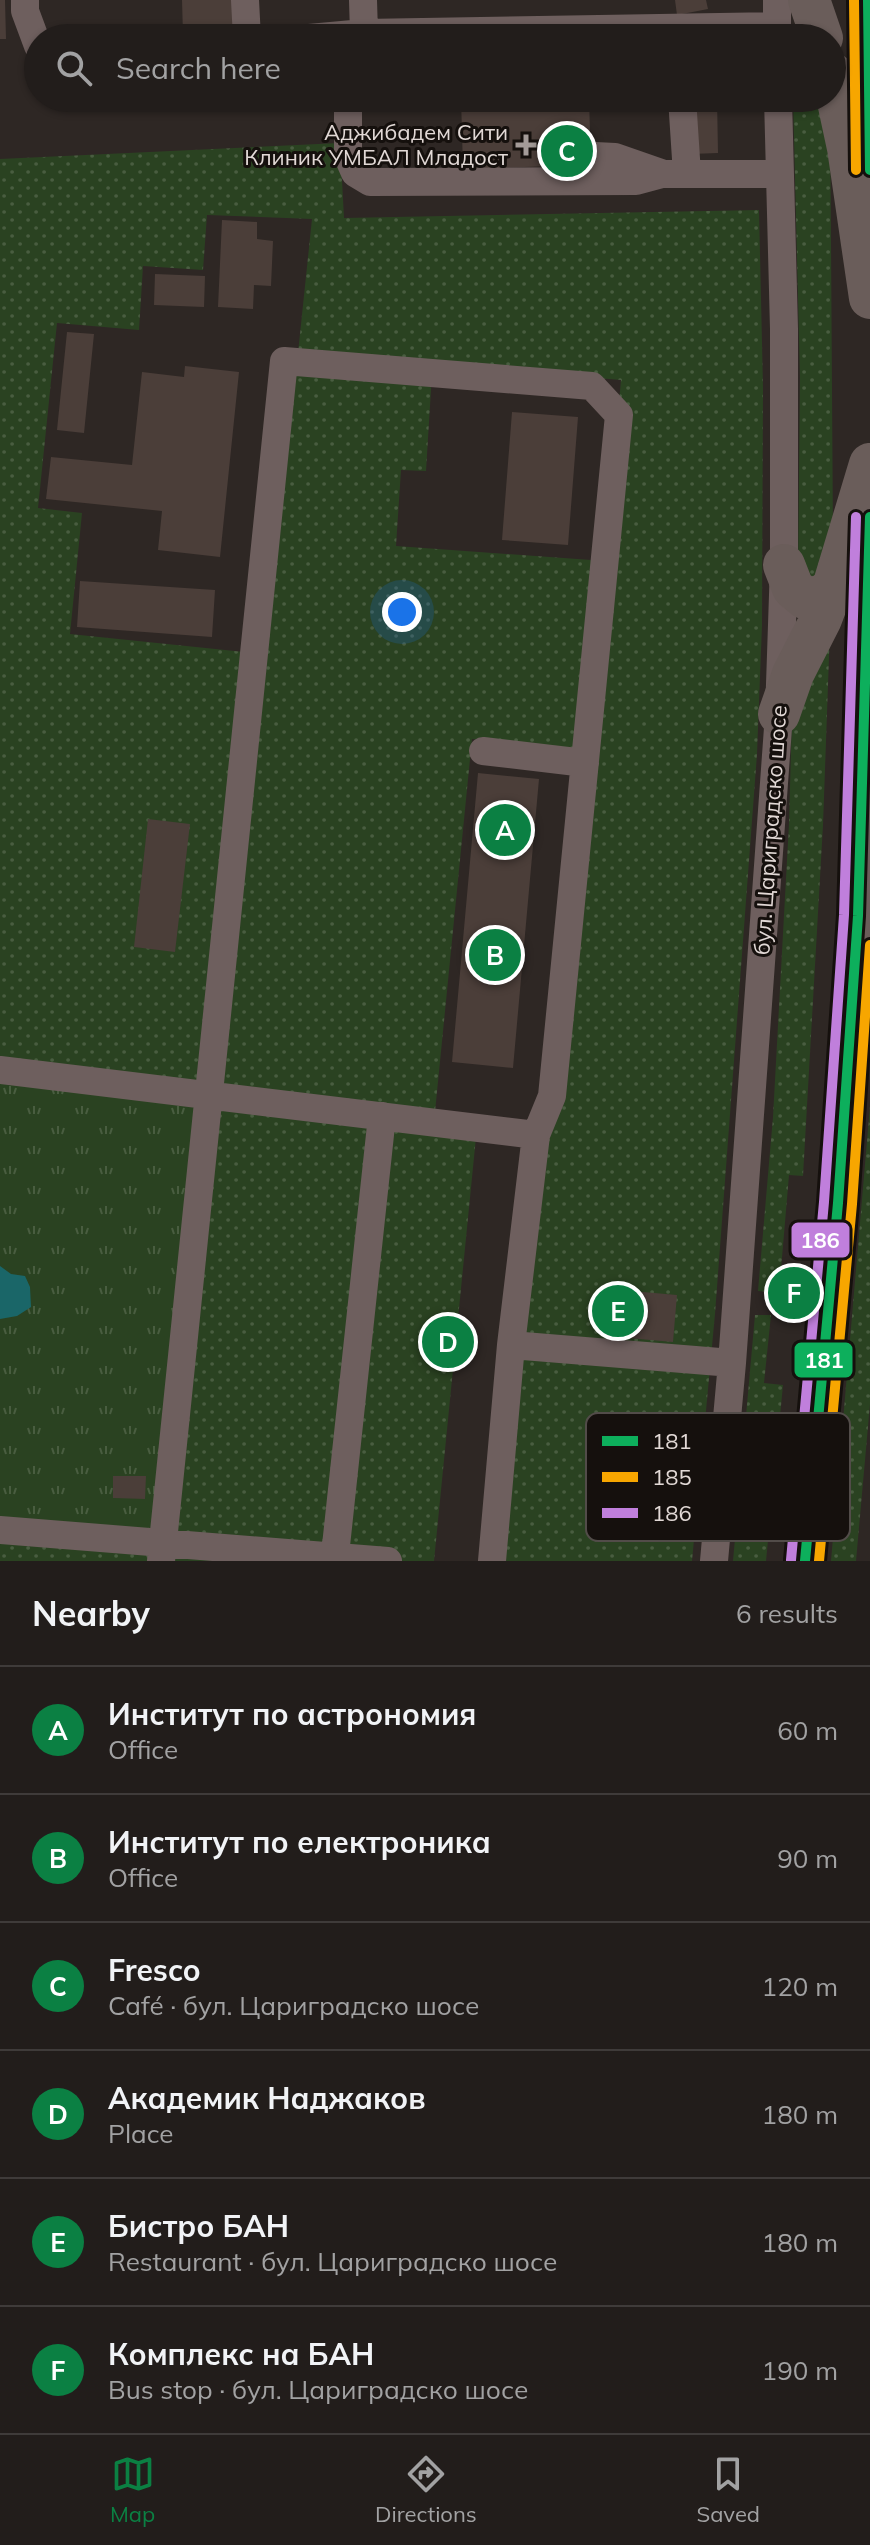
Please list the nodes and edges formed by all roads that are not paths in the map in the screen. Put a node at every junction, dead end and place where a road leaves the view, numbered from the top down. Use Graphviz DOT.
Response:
graph roads {
  1 [pos="25,0"];
  2 [pos="245,0"];
  3 [pos="363,0"];
  4 [pos="809,0"];
  5 [pos="868,0"];
  6 [pos="774,16"];
  7 [pos="30,24"];
  8 [pos="246,24"];
  9 [pos="364,24"];
  10 [pos="581,24"];
  11 [pos="817,24"];
  12 [pos="348,112"];
  13 [pos="681,112"];
  14 [pos="778,112"];
  15 [pos="840,112"];
  16 [pos="595,156"];
  17 [pos="870,170"];
  18 [pos="675,174"];
  19 [pos="779,174"];
  20 [pos="870,298"];
  21 [pos="870,464"];
  22 [pos="870,517"];
  23 [pos="784,565"];
  24 [pos="833,587"];
  25 [pos="779,714"];
  26 [pos="483,751"];
  27 [pos="585,763"];
  28 [pos="0,1070"];
  29 [pos="209,1095"];
  30 [pos="382,1116"];
  31 [pos="536,1135"];
  32 [pos="511,1345"];
  33 [pos="732,1363"];
  34 [pos="727,1413"];
  35 [pos="819,1413"];
  36 [pos="0,1530"];
  37 [pos="716,1541"];
  38 [pos="807,1541"];
  39 [pos="162,1551"];
  40 [pos="335,1555"];
  41 [pos="388,1561"];
  42 [pos="492,1561"];
  43 [pos="714,1561"];
  44 [pos="805,1561"];
  1 -- 7 [label="street"];
  2 -- 8 [label="street"];
  3 -- 9 [label="street"];
  4 -- 11 [label="highway"];
  5 -- 17 [label="highway"];
  6 -- 10 [label="street"];
  12 -- 18 [label="street"];
  13 -- 18 [label="street"];
  14 -- 19 [label="street, бул. Цариградско шосе"];
  15 -- 20 [label="highway"];
  16 -- 18 [label="street"];
  18 -- 19 [label="street"];
  19 -- 23 [label="street, бул. Цариградско шосе"];
  21 -- 24 [label="highway"];
  22 -- 35 [label="highway"];
  23 -- 24 [label="highway"];
  23 -- 25 [label="street, бул. Цариградско шосе"];
  24 -- 25 [label="highway"];
  25 -- 33 [label="street, бул. Цариградско шосе"];
  26 -- 27 [label="street"];
  27 -- 29 [label="street"];
  27 -- 31 [label="street"];
  28 -- 29 [label="street"];
  29 -- 30 [label="street"];
  29 -- 39 [label="street"];
  30 -- 31 [label="street"];
  30 -- 40 [label="street"];
  31 -- 32 [label="street"];
  32 -- 33 [label="street"];
  32 -- 42 [label="street"];
  33 -- 34 [label="street, бул. Цариградско шосе"];
  36 -- 39 [label="street"];
  37 -- 43 [label="street, бул. Цариградско шосе"];
  38 -- 44 [label="highway"];
  39 -- 40 [label="street"];
  40 -- 41 [label="street"];
}
